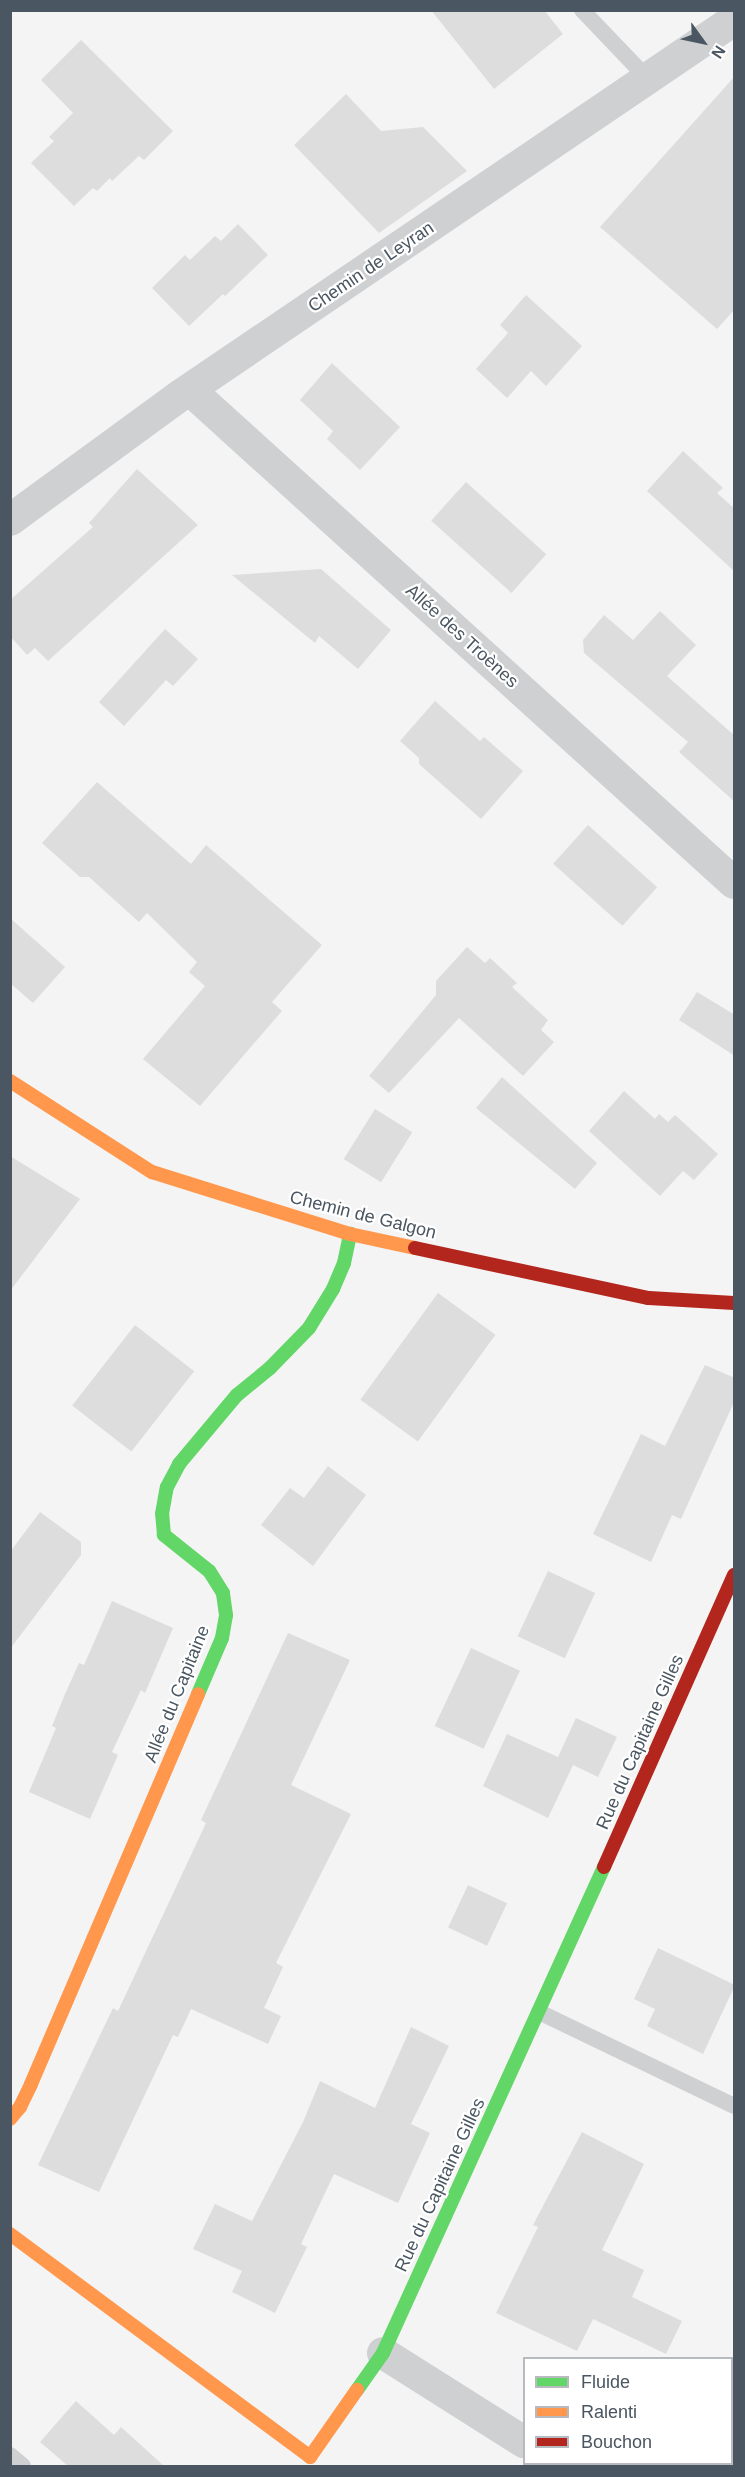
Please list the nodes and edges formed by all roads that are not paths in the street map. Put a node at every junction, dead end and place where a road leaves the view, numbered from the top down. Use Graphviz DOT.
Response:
graph roads {
  1 [pos="582,10"];
  2 [pos="735,20"];
  3 [pos="649,80"];
  4 [pos="190,390"];
  5 [pos="10,520"];
  6 [pos="735,883"];
  7 [pos="10,1081"];
  8 [pos="350,1234"];
  9 [pos="735,1303"];
  10 [pos="735,1575"];
  11 [pos="718,1611"];
  12 [pos="735,1618"];
  13 [pos="539,2012"];
  14 [pos="735,2106"];
  15 [pos="10,2119"];
  16 [pos="10,2234"];
  17 [pos="383,2353"];
  18 [pos="523,2441"];
  19 [pos="10,2455"];
  20 [pos="23,2466"];
  1 -- 3 [label="lane"];
  2 -- 3 [label="street, Chemin de Leyran"];
  3 -- 4 [label="street, Chemin de Leyran"];
  4 -- 5 [label="street, Chemin de Leyran"];
  4 -- 6 [label="street, Allée des Troènes"];
  7 -- 8 [label="street, Chemin de Galgon"];
  8 -- 9 [label="street, Chemin de Galgon"];
  8 -- 15 [label="street, Allée du Capitaine"];
  10 -- 11 [label="street, Rue du Capitaine Gilles"];
  11 -- 12 [label="lane"];
  11 -- 13 [label="street, Rue du Capitaine Gilles"];
  13 -- 14 [label="lane"];
  13 -- 17 [label="street, Rue du Capitaine Gilles"];
  16 -- 17 [label="street, Rue du Capitaine Gilles"];
  17 -- 18 [label="street"];
  19 -- 20 [label="lane"];
}
